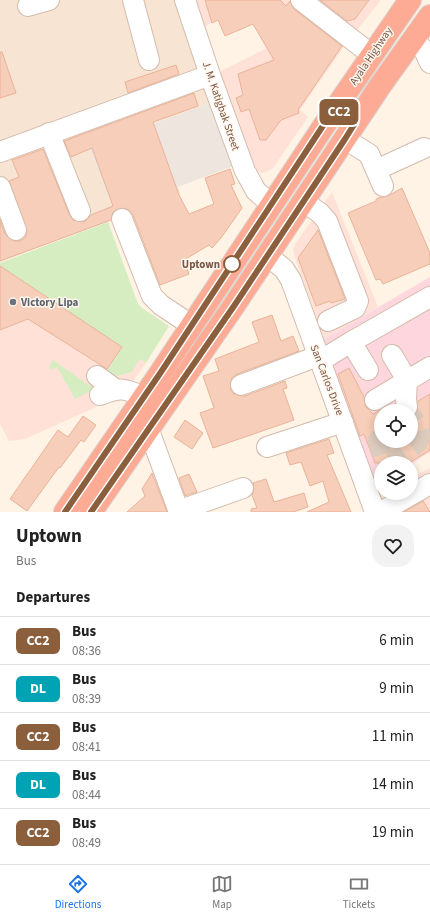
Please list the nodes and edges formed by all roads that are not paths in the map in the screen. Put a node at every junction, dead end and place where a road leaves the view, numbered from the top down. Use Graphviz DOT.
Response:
graph roads {
  1 [pos="49,0"];
  2 [pos="133,0"];
  3 [pos="185,0"];
  4 [pos="301,0"];
  5 [pos="410,0"];
  6 [pos="28,6"];
  7 [pos="430,16"];
  8 [pos="413,39"];
  9 [pos="372,55"];
  10 [pos="149,60"];
  11 [pos="430,63"];
  12 [pos="210,75"];
  13 [pos="334,109"];
  14 [pos="350,131"];
  15 [pos="49,133"];
  16 [pos="424,148"];
  17 [pos="0,152"];
  18 [pos="0,187"];
  19 [pos="304,202"];
  20 [pos="271,204"];
  21 [pos="80,211"];
  22 [pos="122,219"];
  23 [pos="16,230"];
  24 [pos="268,256"];
  25 [pos="430,297"];
  26 [pos="328,321"];
  27 [pos="191,325"];
  28 [pos="351,342"];
  29 [pos="392,355"];
  30 [pos="319,358"];
  31 [pos="430,367"];
  32 [pos="368,370"];
  33 [pos="97,376"];
  34 [pos="407,380"];
  35 [pos="241,385"];
  36 [pos="144,397"];
  37 [pos="375,400"];
  38 [pos="407,404"];
  39 [pos="343,422"];
  40 [pos="148,428"];
  41 [pos="267,447"];
  42 [pos="430,484"];
  43 [pos="243,488"];
  44 [pos="65,512"];
  45 [pos="91,512"];
  46 [pos="179,512"];
  47 [pos="375,512"];
  48 [pos="381,512"];
  1 -- 6 [label="street"];
  2 -- 10 [label="street"];
  3 -- 12 [label="street, J. M. Katigbak Street"];
  4 -- 9 [label="street"];
  5 -- 9 [label="highway, Ayala Highway"];
  7 -- 8 [label="highway"];
  8 -- 11 [label="street"];
  8 -- 14 [label="highway"];
  9 -- 13 [label="highway, Ayala Highway"];
  12 -- 15 [label="street"];
  12 -- 20 [label="street, J. M. Katigbak Street"];
  13 -- 14 [label="highway"];
  13 -- 20 [label="highway, Ayala Highway"];
  14 -- 16 [label="street"];
  14 -- 19 [label="highway"];
  15 -- 17 [label="street"];
  15 -- 21 [label="street"];
  18 -- 23 [label="street"];
  19 -- 24 [label="highway"];
  19 -- 26 [label="street"];
  20 -- 27 [label="highway, Ayala Highway"];
  22 -- 27 [label="street"];
  24 -- 30 [label="street, San Carlos Drive"];
  24 -- 40 [label="highway"];
  25 -- 28 [label="street"];
  27 -- 36 [label="highway, Ayala Highway"];
  28 -- 30 [label="street"];
  28 -- 32 [label="street"];
  29 -- 34 [label="street"];
  30 -- 35 [label="street"];
  30 -- 39 [label="street, San Carlos Drive"];
  31 -- 34 [label="street"];
  33 -- 36 [label="street"];
  34 -- 37 [label="street"];
  34 -- 38 [label="street"];
  36 -- 44 [label="highway, Ayala Highway"];
  39 -- 41 [label="street"];
  39 -- 47 [label="street, San Carlos Drive"];
  40 -- 45 [label="highway"];
  40 -- 46 [label="street"];
  42 -- 48 [label="street"];
  43 -- 46 [label="street"];
}
